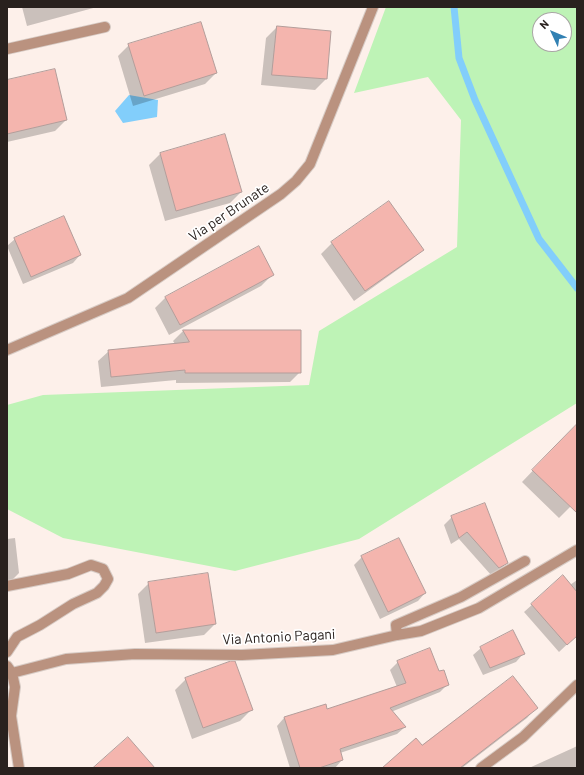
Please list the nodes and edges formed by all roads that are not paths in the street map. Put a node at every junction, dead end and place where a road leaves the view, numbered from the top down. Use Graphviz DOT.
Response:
graph roads {
  1 [pos="373,7"];
  2 [pos="105,27"];
  3 [pos="7,49"];
  4 [pos="7,350"];
  5 [pos="577,550"];
  6 [pos="525,561"];
  7 [pos="7,586"];
  8 [pos="397,635"];
  9 [pos="7,652"];
  10 [pos="9,670"];
  11 [pos="577,685"];
  12 [pos="18,768"];
  13 [pos="481,768"];
  1 -- 4 [label="street, Via per Brunate"];
  2 -- 3 [label="street"];
  5 -- 8 [label="street, Via Antonio Pagani"];
  6 -- 8 [label="street"];
  7 -- 9 [label="street"];
  8 -- 10 [label="street, Via Antonio Pagani"];
  10 -- 12 [label="street"];
  11 -- 13 [label="street"];
}
